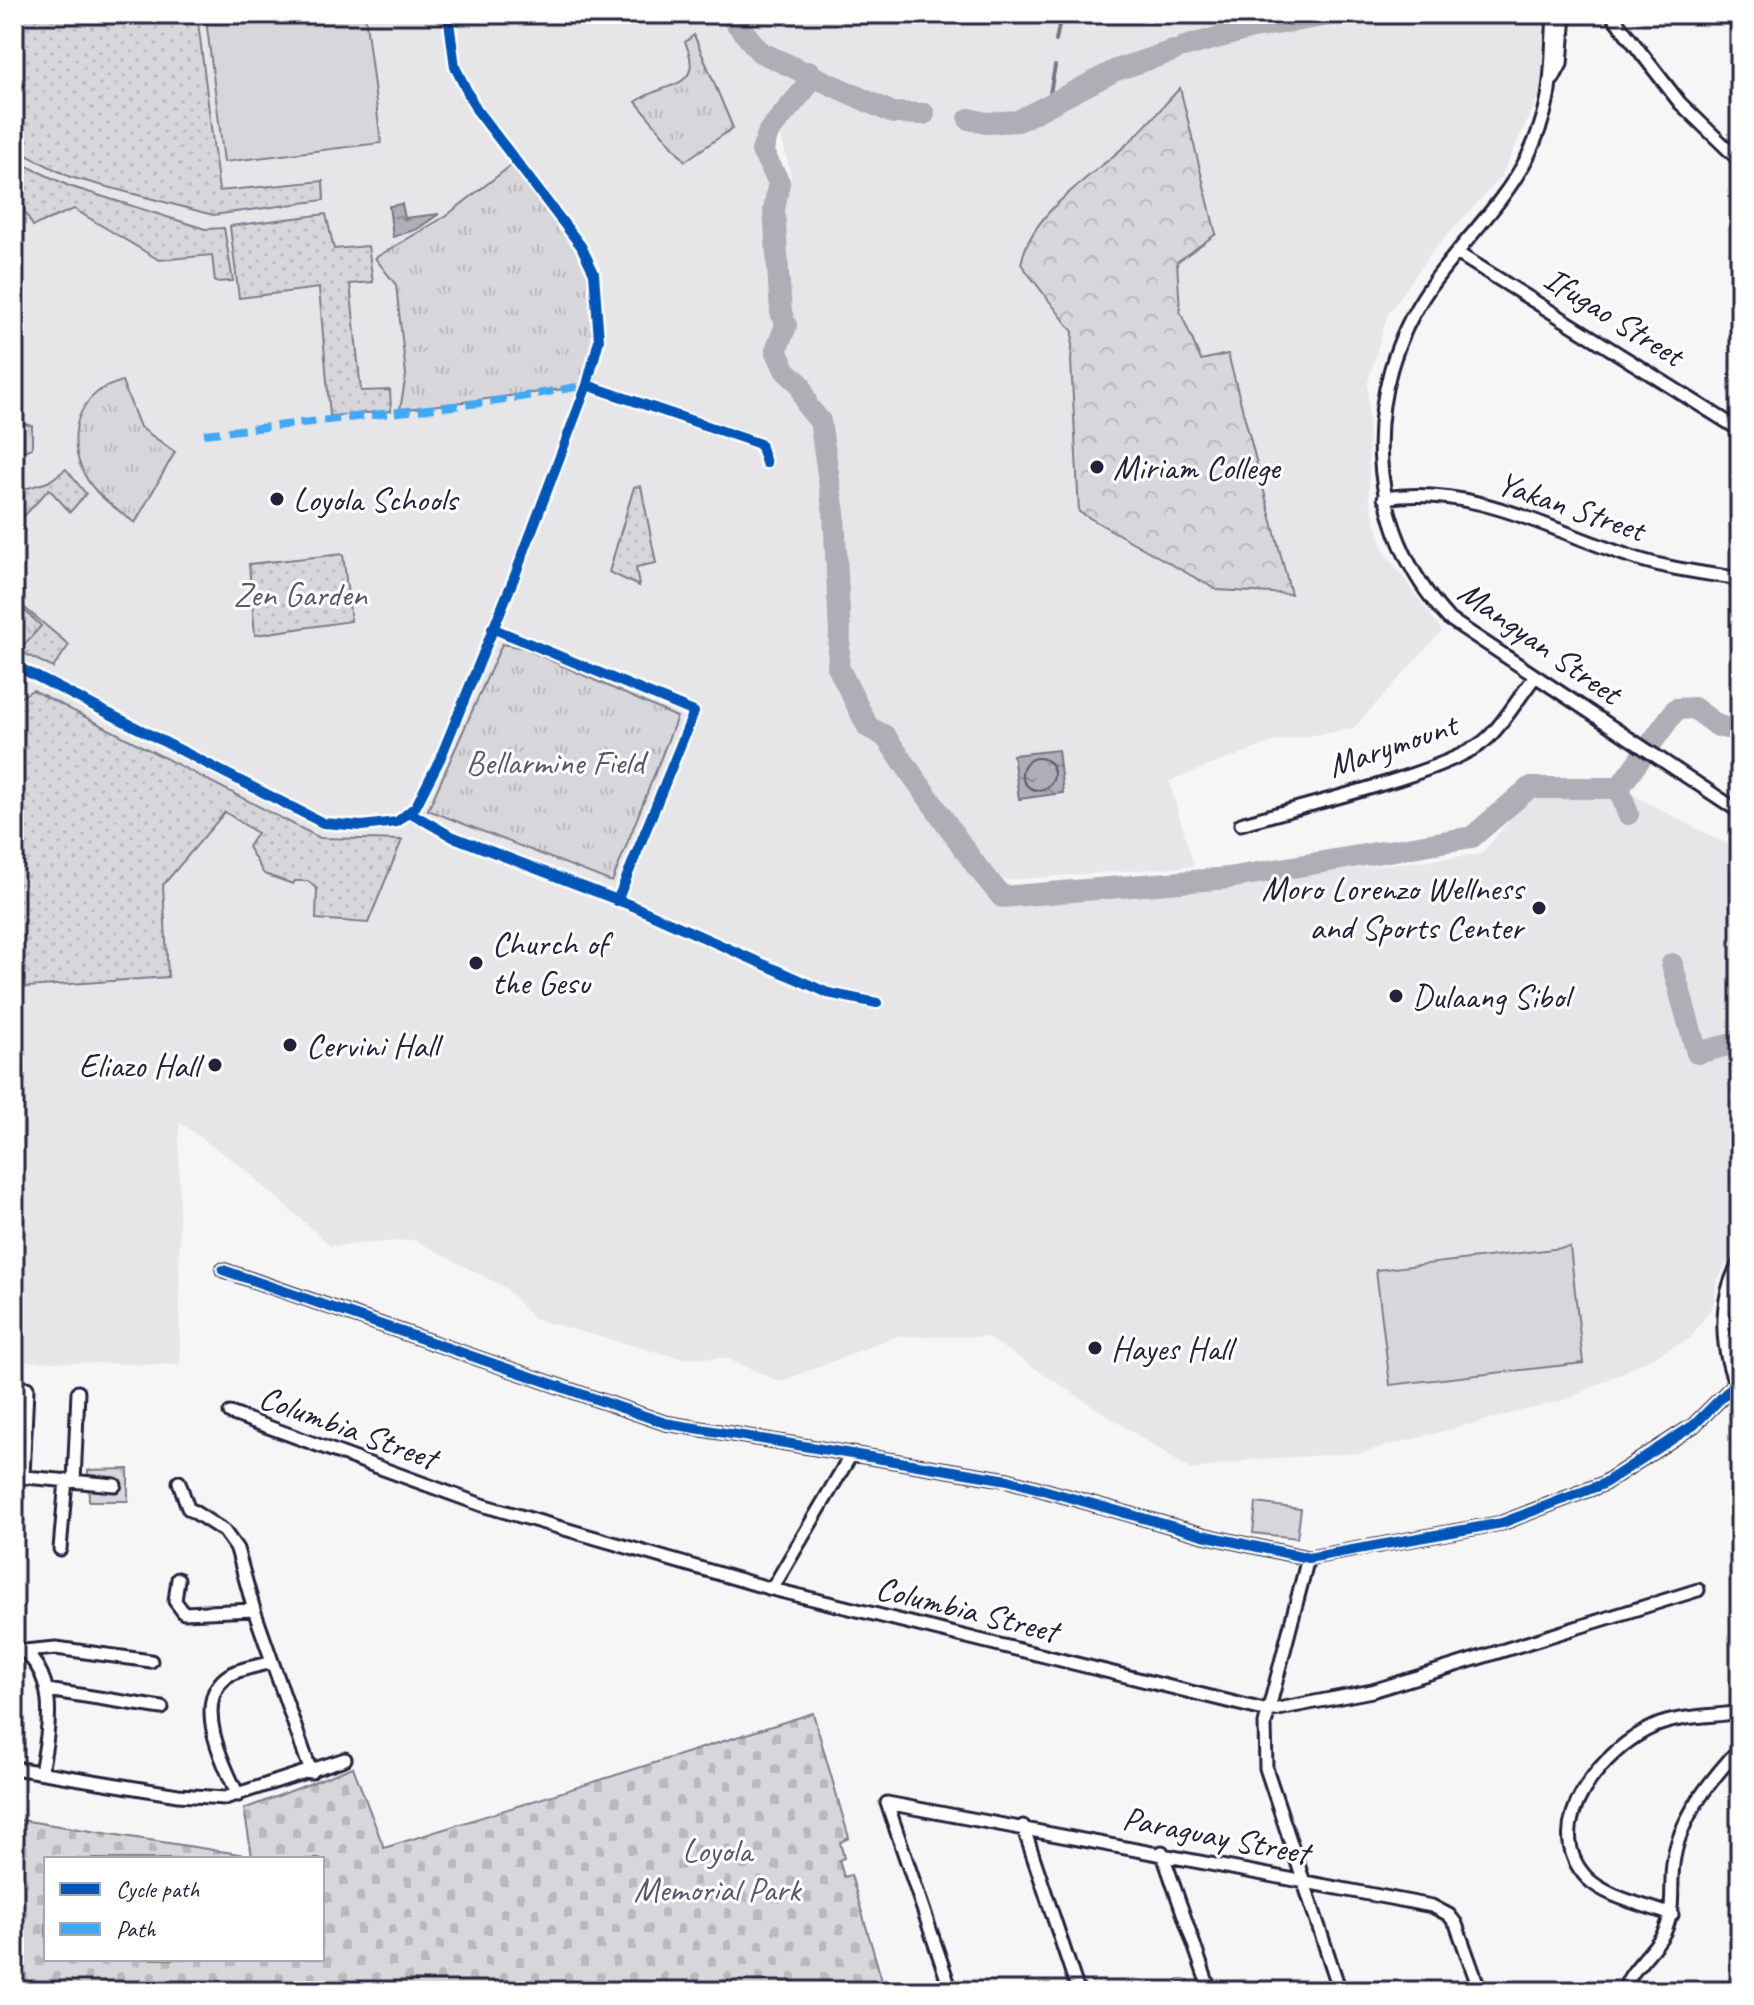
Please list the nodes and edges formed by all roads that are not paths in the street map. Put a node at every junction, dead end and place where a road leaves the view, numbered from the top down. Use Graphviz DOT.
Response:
graph roads {
  1 [pos="1554,14"];
  2 [pos="1565,14"];
  3 [pos="1611,14"];
  4 [pos="1553,80"];
  5 [pos="1740,161"];
  6 [pos="1457,253"];
  7 [pos="1740,430"];
  8 [pos="1384,498"];
  9 [pos="1740,579"];
  10 [pos="1534,678"];
  11 [pos="1740,812"];
  12 [pos="1241,824"];
  13 [pos="1740,1262"];
  14 [pos="223,1270"];
  15 [pos="27,1388"];
  16 [pos="1738,1388"];
  17 [pos="78,1392"];
  18 [pos="230,1413"];
  19 [pos="852,1453"];
  20 [pos="17,1476"];
  21 [pos="70,1480"];
  22 [pos="179,1482"];
  23 [pos="115,1485"];
  24 [pos="14,1494"];
  25 [pos="60,1549"];
  26 [pos="1308,1558"];
  27 [pos="178,1579"];
  28 [pos="772,1589"];
  29 [pos="1698,1590"];
  30 [pos="254,1610"];
  31 [pos="19,1648"];
  32 [pos="151,1661"];
  33 [pos="272,1662"];
  34 [pos="47,1690"];
  35 [pos="162,1708"];
  36 [pos="1268,1711"];
  37 [pos="1740,1712"];
  38 [pos="1740,1748"];
  39 [pos="345,1759"];
  40 [pos="14,1768"];
  41 [pos="41,1772"];
  42 [pos="311,1772"];
  43 [pos="238,1795"];
  44 [pos="1023,1826"];
  45 [pos="1162,1852"];
  46 [pos="1303,1881"];
  47 [pos="1672,1915"];
  48 [pos="951,1991"];
  49 [pos="1078,1991"];
  50 [pos="1210,1991"];
  51 [pos="1340,1991"];
  52 [pos="1480,1991"];
  53 [pos="1624,1991"];
  1 -- 4 [label="street, Mangyan Street"];
  2 -- 4 [label="street, Mangyan Street"];
  3 -- 5 [label="street"];
  4 -- 6 [label="street, Mangyan Street"];
  6 -- 7 [label="street, Ifugao Street"];
  6 -- 8 [label="street, Mangyan Street"];
  8 -- 9 [label="street, Yakan Street"];
  8 -- 10 [label="street, Mangyan Street"];
  10 -- 11 [label="street, Mangyan Street"];
  10 -- 12 [label="street, Marymount"];
  13 -- 16 [label="street"];
  14 -- 19 [label="street"];
  15 -- 20 [label="street"];
  16 -- 26 [label="street"];
  17 -- 21 [label="street"];
  18 -- 28 [label="street, Columbia Street"];
  19 -- 26 [label="street"];
  19 -- 28 [label="street"];
  20 -- 21 [label="street"];
  20 -- 24 [label="street"];
  21 -- 23 [label="street"];
  21 -- 25 [label="street"];
  22 -- 30 [label="street"];
  26 -- 36 [label="street"];
  27 -- 30 [label="street"];
  28 -- 36 [label="street, Columbia Street"];
  29 -- 36 [label="street, Columbia Street"];
  30 -- 33 [label="street"];
  31 -- 32 [label="street"];
  31 -- 34 [label="street"];
  33 -- 42 [label="street"];
  33 -- 43 [label="street"];
  34 -- 35 [label="street"];
  34 -- 41 [label="street"];
  36 -- 46 [label="street"];
  37 -- 47 [label="street"];
  38 -- 47 [label="street"];
  39 -- 42 [label="street"];
  40 -- 41 [label="street"];
  41 -- 43 [label="street"];
  42 -- 43 [label="street"];
  44 -- 45 [label="street, Paraguay Street"];
  44 -- 48 [label="street, Paraguay Street"];
  44 -- 49 [label="street"];
  45 -- 46 [label="street, Paraguay Street"];
  45 -- 50 [label="street"];
  46 -- 51 [label="street"];
  46 -- 52 [label="street, Paraguay Street"];
  47 -- 53 [label="street"];
}
